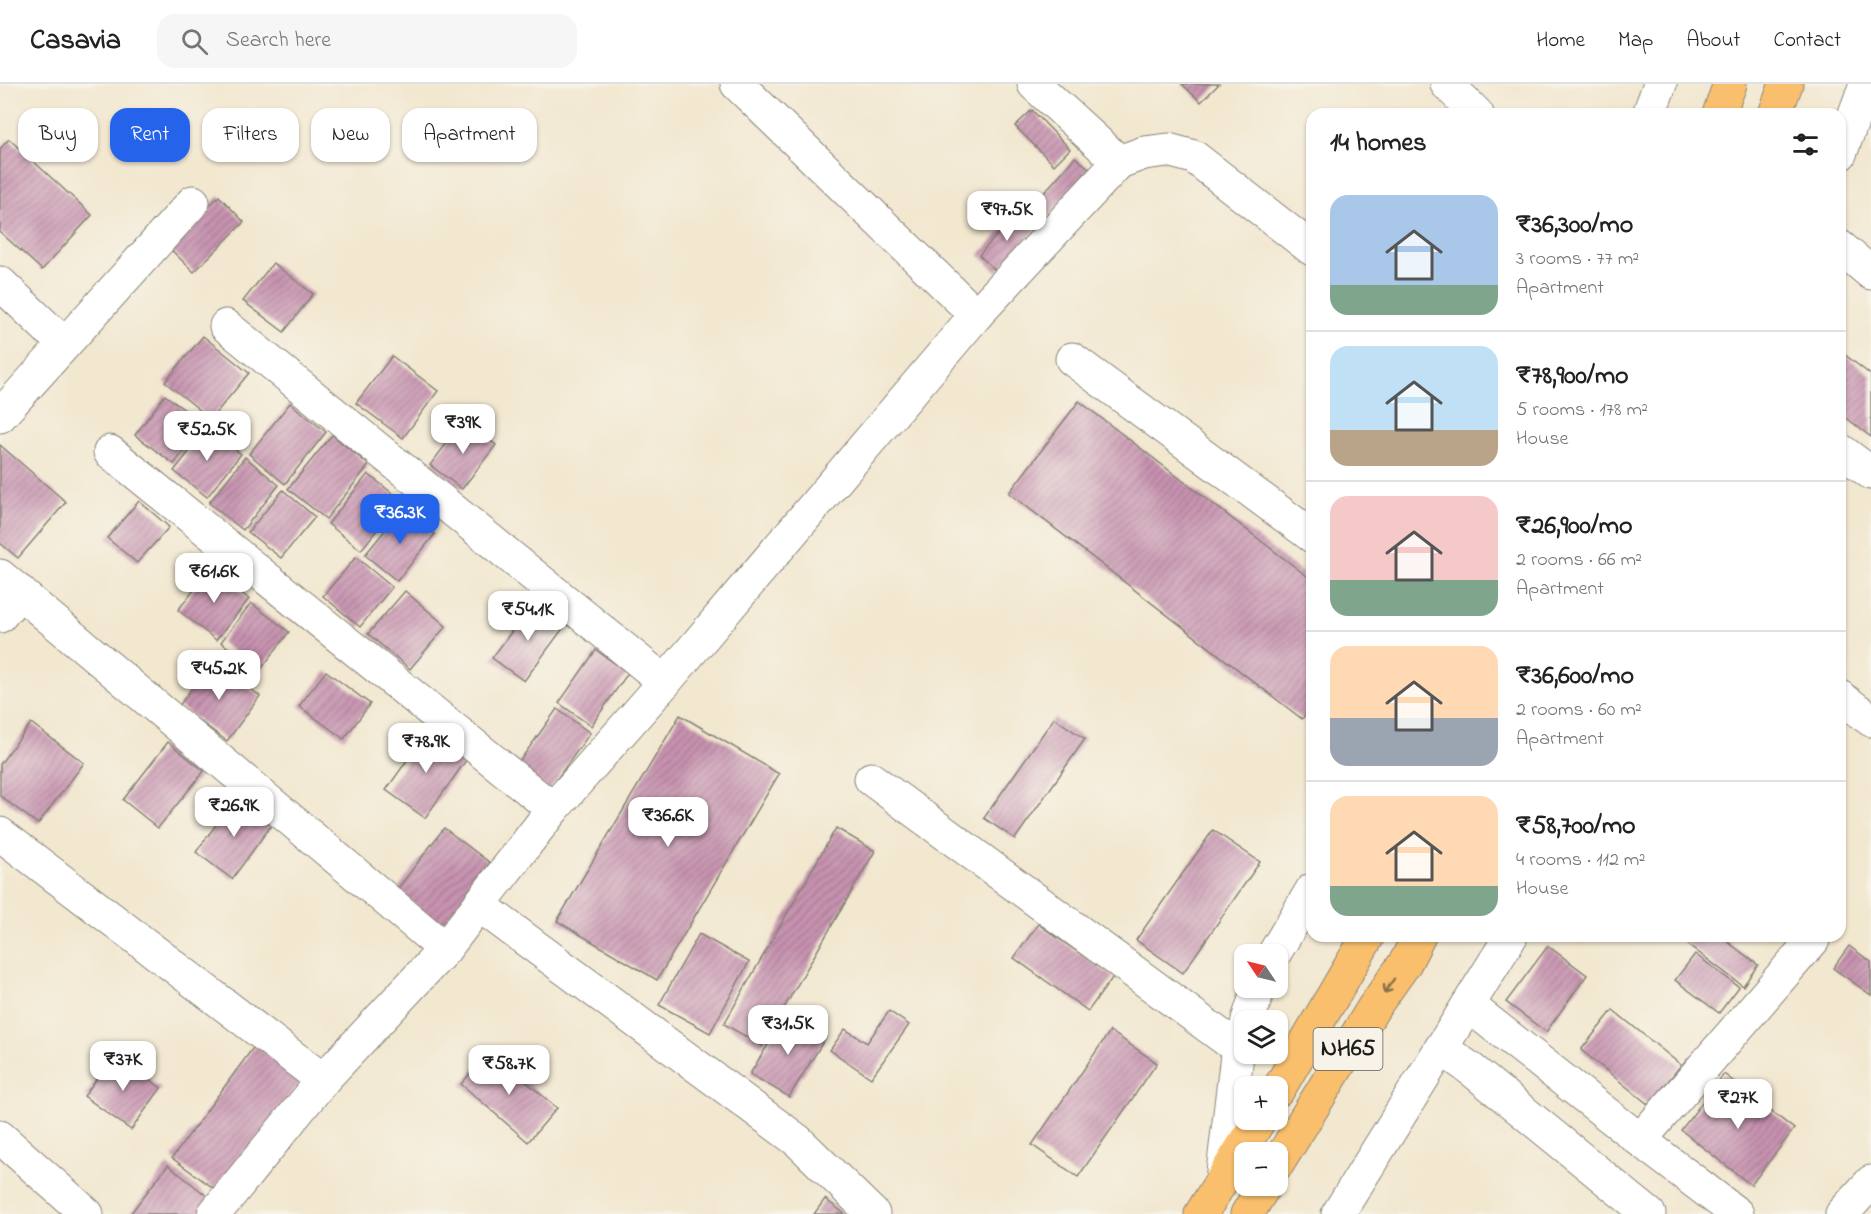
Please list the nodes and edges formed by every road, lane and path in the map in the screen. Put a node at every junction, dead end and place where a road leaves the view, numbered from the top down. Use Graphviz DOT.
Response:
graph roads {
  1 [pos="737,84"];
  2 [pos="1034,84"];
  3 [pos="1447,84"];
  4 [pos="1660,84"];
  5 [pos="1730,84"];
  6 [pos="1786,84"];
  7 [pos="1866,84"];
  8 [pos="1471,108"];
  9 [pos="1651,108"];
  10 [pos="1721,108"];
  11 [pos="1777,108"];
  12 [pos="1846,138"];
  13 [pos="1119,162"];
  14 [pos="193,202"];
  15 [pos="1306,244"];
  16 [pos="1846,252"];
  17 [pos="1871,273"];
  18 [pos="0,283"];
  19 [pos="976,315"];
  20 [pos="226,326"];
  21 [pos="64,344"];
  22 [pos="1072,359"];
  23 [pos="0,416"];
  24 [pos="110,452"];
  25 [pos="1846,454"];
  26 [pos="1871,473"];
  27 [pos="1306,532"];
  28 [pos="7,595"];
  29 [pos="665,682"];
  30 [pos="1846,701"];
  31 [pos="1871,720"];
  32 [pos="871,779"];
  33 [pos="553,809"];
  34 [pos="0,834"];
  35 [pos="1306,900"];
  36 [pos="479,905"];
  37 [pos="1364,942"];
  38 [pos="1416,942"];
  39 [pos="1507,942"];
  40 [pos="1811,942"];
  41 [pos="1280,944"];
  42 [pos="445,950"];
  43 [pos="1468,1005"];
  44 [pos="1234,1026"];
  45 [pos="1441,1048"];
  46 [pos="1239,1064"];
  47 [pos="1286,1076"];
  48 [pos="323,1080"];
  49 [pos="1253,1130"];
  50 [pos="0,1137"];
  51 [pos="1640,1140"];
  52 [pos="1288,1147"];
  53 [pos="1222,1180"];
  54 [pos="1871,1182"];
  55 [pos="1258,1196"];
  56 [pos="87,1214"];
  57 [pos="214,1214"];
  58 [pos="873,1214"];
  59 [pos="1201,1214"];
  60 [pos="1247,1214"];
  61 [pos="1338,1214"];
  62 [pos="1649,1214"];
  63 [pos="1737,1214"];
  64 [pos="1842,1214"];
  1 -- 19 [label="street"];
  2 -- 13 [label="street"];
  3 -- 8 [label="street"];
  4 -- 9 [label="street"];
  5 -- 10 [label="highway"];
  6 -- 11 [label="highway"];
  7 -- 12 [label="street"];
  13 -- 15 [label="street"];
  13 -- 19 [label="street"];
  14 -- 21 [label="street"];
  16 -- 17 [label="street"];
  18 -- 21 [label="street"];
  19 -- 29 [label="street"];
  20 -- 29 [label="street"];
  21 -- 23 [label="street"];
  22 -- 27 [label="street"];
  24 -- 33 [label="street"];
  25 -- 26 [label="street"];
  28 -- 42 [label="street"];
  29 -- 33 [label="street"];
  30 -- 31 [label="street"];
  32 -- 44 [label="street"];
  33 -- 36 [label="street"];
  34 -- 48 [label="street"];
  35 -- 41 [label="street"];
  36 -- 42 [label="street"];
  36 -- 58 [label="street"];
  37 -- 47 [label="highway, NH65"];
  38 -- 52 [label="highway, NH65, one-way"];
  39 -- 43 [label="street"];
  40 -- 51 [label="street"];
  42 -- 48 [label="street"];
  43 -- 45 [label="street"];
  43 -- 51 [label="street"];
  45 -- 61 [label="street"];
  45 -- 62 [label="street"];
  46 -- 53 [label="street"];
  48 -- 57 [label="street"];
  49 -- 53 [label="highway"];
  50 -- 56 [label="street"];
  51 -- 63 [label="street"];
  53 -- 59 [label="highway"];
  54 -- 64 [label="street"];
  55 -- 60 [label="highway"];
}
